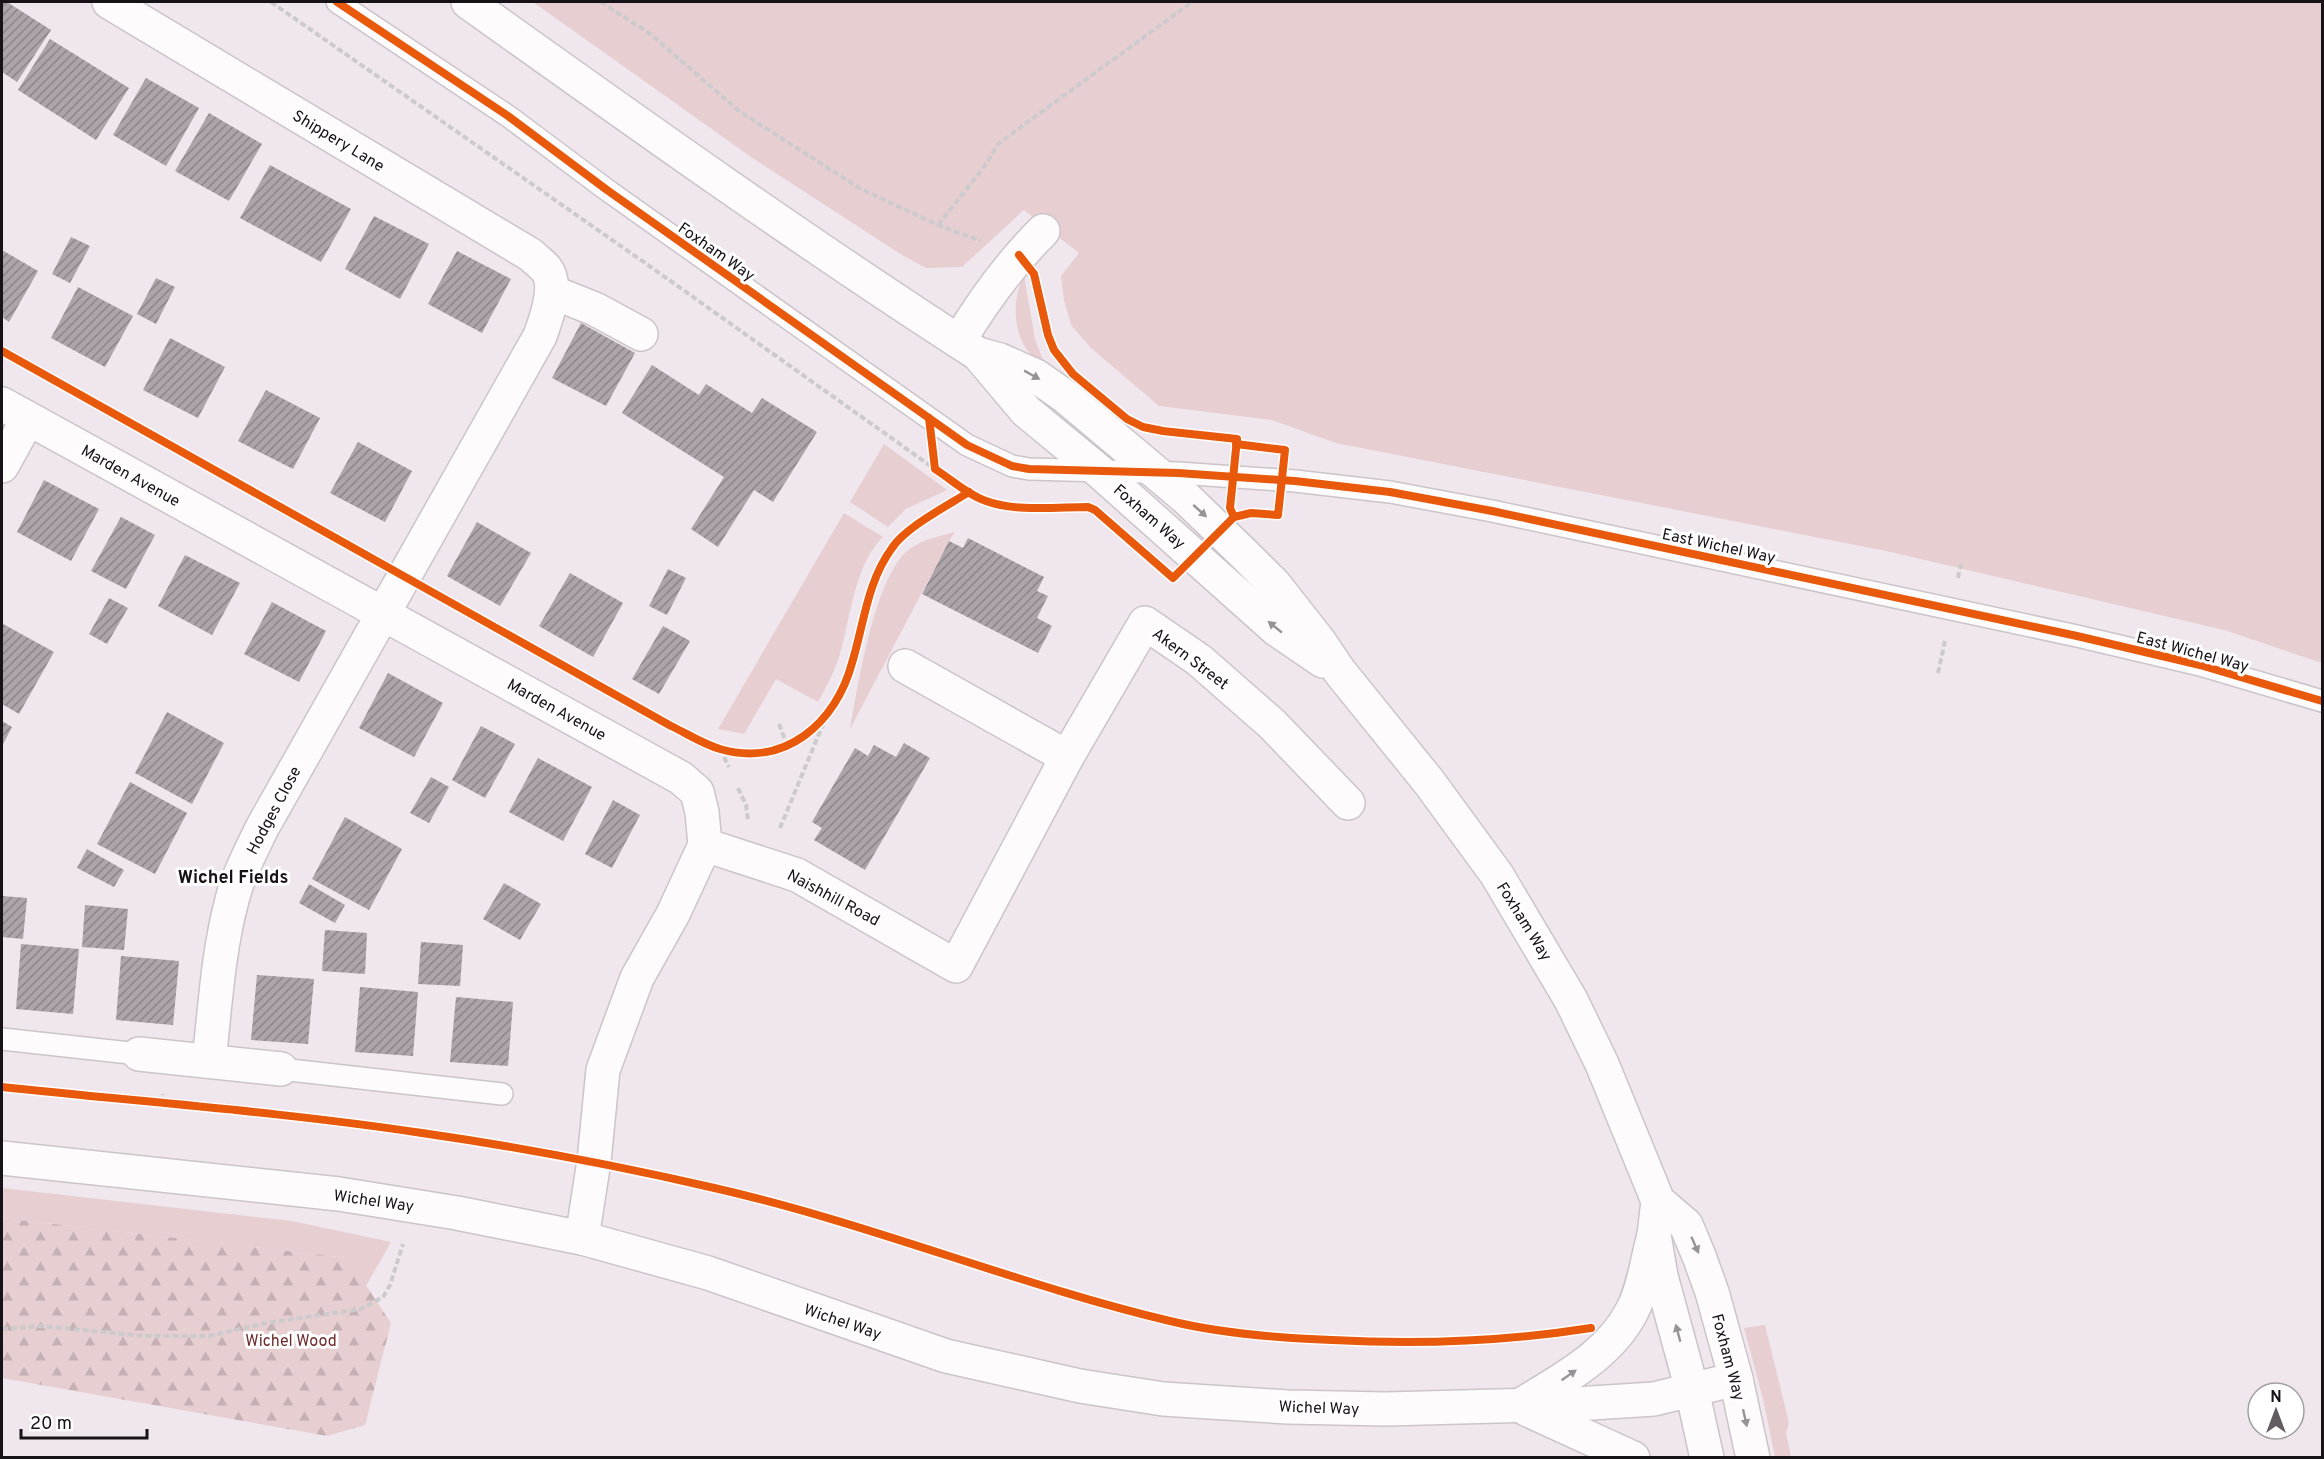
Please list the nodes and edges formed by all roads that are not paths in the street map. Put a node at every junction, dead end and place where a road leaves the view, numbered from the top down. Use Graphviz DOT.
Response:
graph roads {
  1 [pos="109,2"];
  2 [pos="337,2"];
  3 [pos="468,2"];
  4 [pos="1043,231"];
  5 [pos="552,292"];
  6 [pos="641,334"];
  7 [pos="968,348"];
  8 [pos="15,412"];
  9 [pos="2,466"];
  10 [pos="1100,472"];
  11 [pos="1156,473"];
  12 [pos="383,613"];
  13 [pos="905,666"];
  14 [pos="1340,672"];
  15 [pos="2322,701"];
  16 [pos="1067,757"];
  17 [pos="1348,803"];
  18 [pos="705,845"];
  19 [pos="956,966"];
  20 [pos="2,1039"];
  21 [pos="139,1054"];
  22 [pos="209,1061"];
  23 [pos="280,1069"];
  24 [pos="502,1094"];
  25 [pos="2,1158"];
  26 [pos="1658,1201"];
  27 [pos="1654,1235"];
  28 [pos="582,1238"];
  29 [pos="1736,1379"];
  30 [pos="1692,1390"];
  31 [pos="1519,1406"];
  32 [pos="1633,1458"];
  33 [pos="1707,1458"];
  34 [pos="1753,1458"];
  1 -- 5 [label="street, Shippery Lane"];
  2 -- 10 [label="lane, Foxham Way"];
  3 -- 7 [label="street, Foxham Way"];
  4 -- 7 [label="street"];
  5 -- 6 [label="street"];
  5 -- 12 [label="street"];
  7 -- 10 [label="street, Foxham Way"];
  7 -- 11 [label="street, Foxham Way, one-way"];
  8 -- 9 [label="street"];
  8 -- 12 [label="street, Marden Avenue"];
  10 -- 11 [label="lane, East Wichel Way"];
  14 -- 10 [label="street, Foxham Way, one-way"];
  11 -- 14 [label="street, Foxham Way, one-way"];
  11 -- 15 [label="lane, East Wichel Way"];
  12 -- 18 [label="street, Marden Avenue"];
  12 -- 22 [label="street, Hodges Close"];
  13 -- 16 [label="street"];
  14 -- 26 [label="street, Foxham Way"];
  16 -- 17 [label="street, Akern Street"];
  16 -- 19 [label="street, Akern Street"];
  18 -- 19 [label="street, Naishhill Road"];
  18 -- 28 [label="street"];
  20 -- 21 [label="lane"];
  21 -- 22 [label="street"];
  22 -- 23 [label="street"];
  23 -- 24 [label="lane"];
  25 -- 28 [label="street, Wichel Way"];
  26 -- 27 [label="street, Foxham Way"];
  26 -- 29 [label="street, Foxham Way, one-way"];
  30 -- 27 [label="street, Foxham Way, one-way"];
  31 -- 27 [label="street, one-way"];
  28 -- 31 [label="street, Wichel Way"];
  29 -- 30 [label="street, Wichel Way"];
  29 -- 34 [label="street, Foxham Way, one-way"];
  30 -- 31 [label="street, Wichel Way"];
  30 -- 33 [label="street, Foxham Way"];
  31 -- 32 [label="street"];
}
